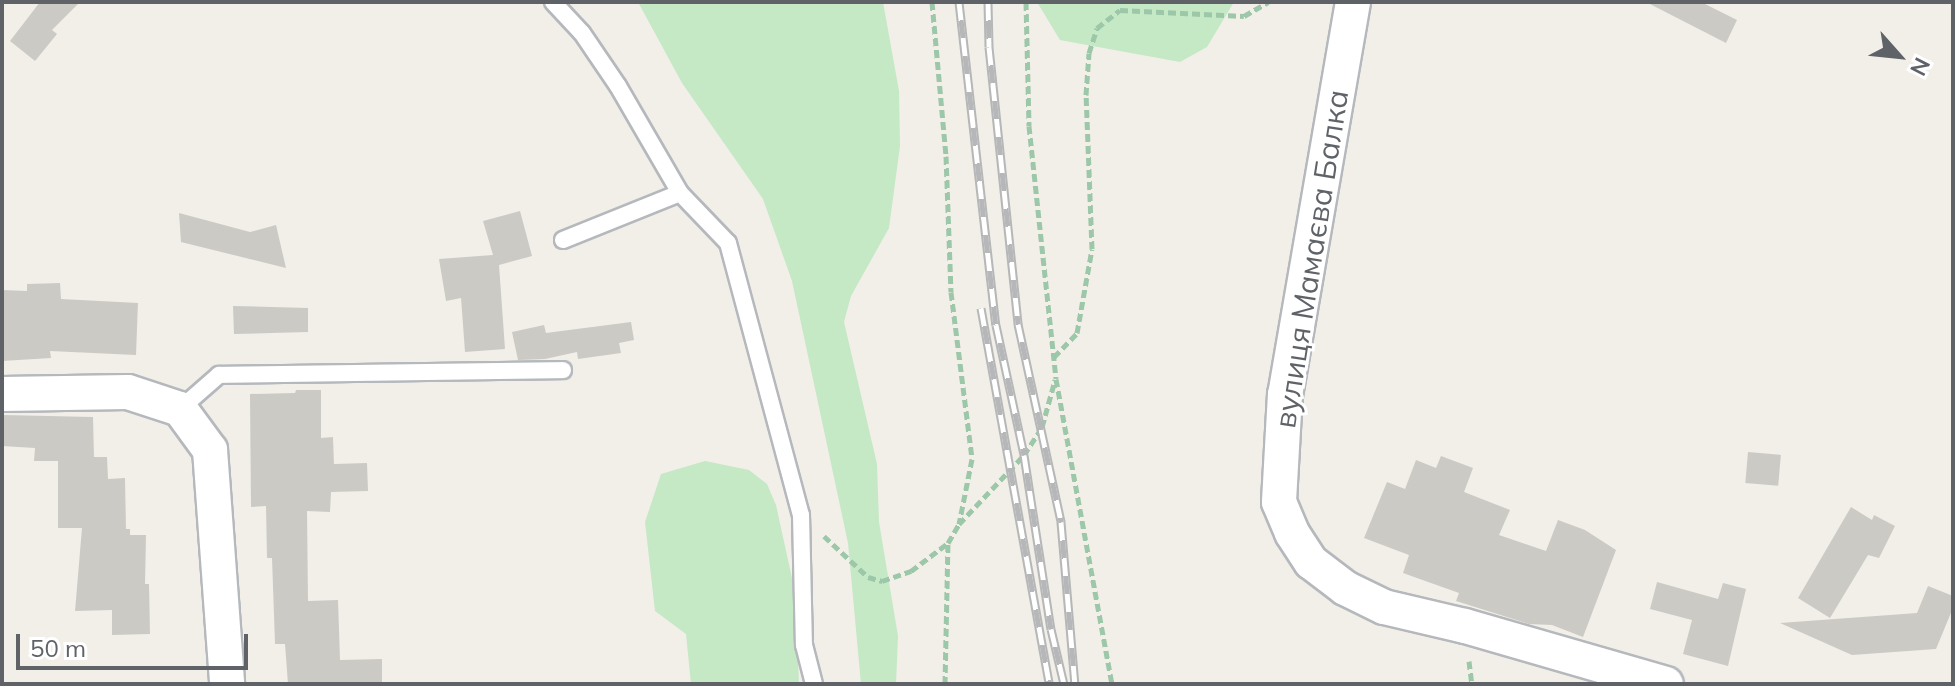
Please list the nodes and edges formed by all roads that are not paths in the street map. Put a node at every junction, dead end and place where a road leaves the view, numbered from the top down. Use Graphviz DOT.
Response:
graph roads {
  1 [pos="553,2"];
  2 [pos="1353,2"];
  3 [pos="680,193"];
  4 [pos="563,240"];
  5 [pos="563,370"];
  6 [pos="2,394"];
  7 [pos="180,409"];
  8 [pos="227,684"];
  9 [pos="814,684"];
  10 [pos="1666,684"];
  1 -- 3 [label="lane"];
  2 -- 10 [label="street, вулиця Мамаєва Балка"];
  3 -- 4 [label="lane"];
  3 -- 9 [label="lane"];
  5 -- 7 [label="lane"];
  6 -- 7 [label="street"];
  7 -- 8 [label="street"];
}
